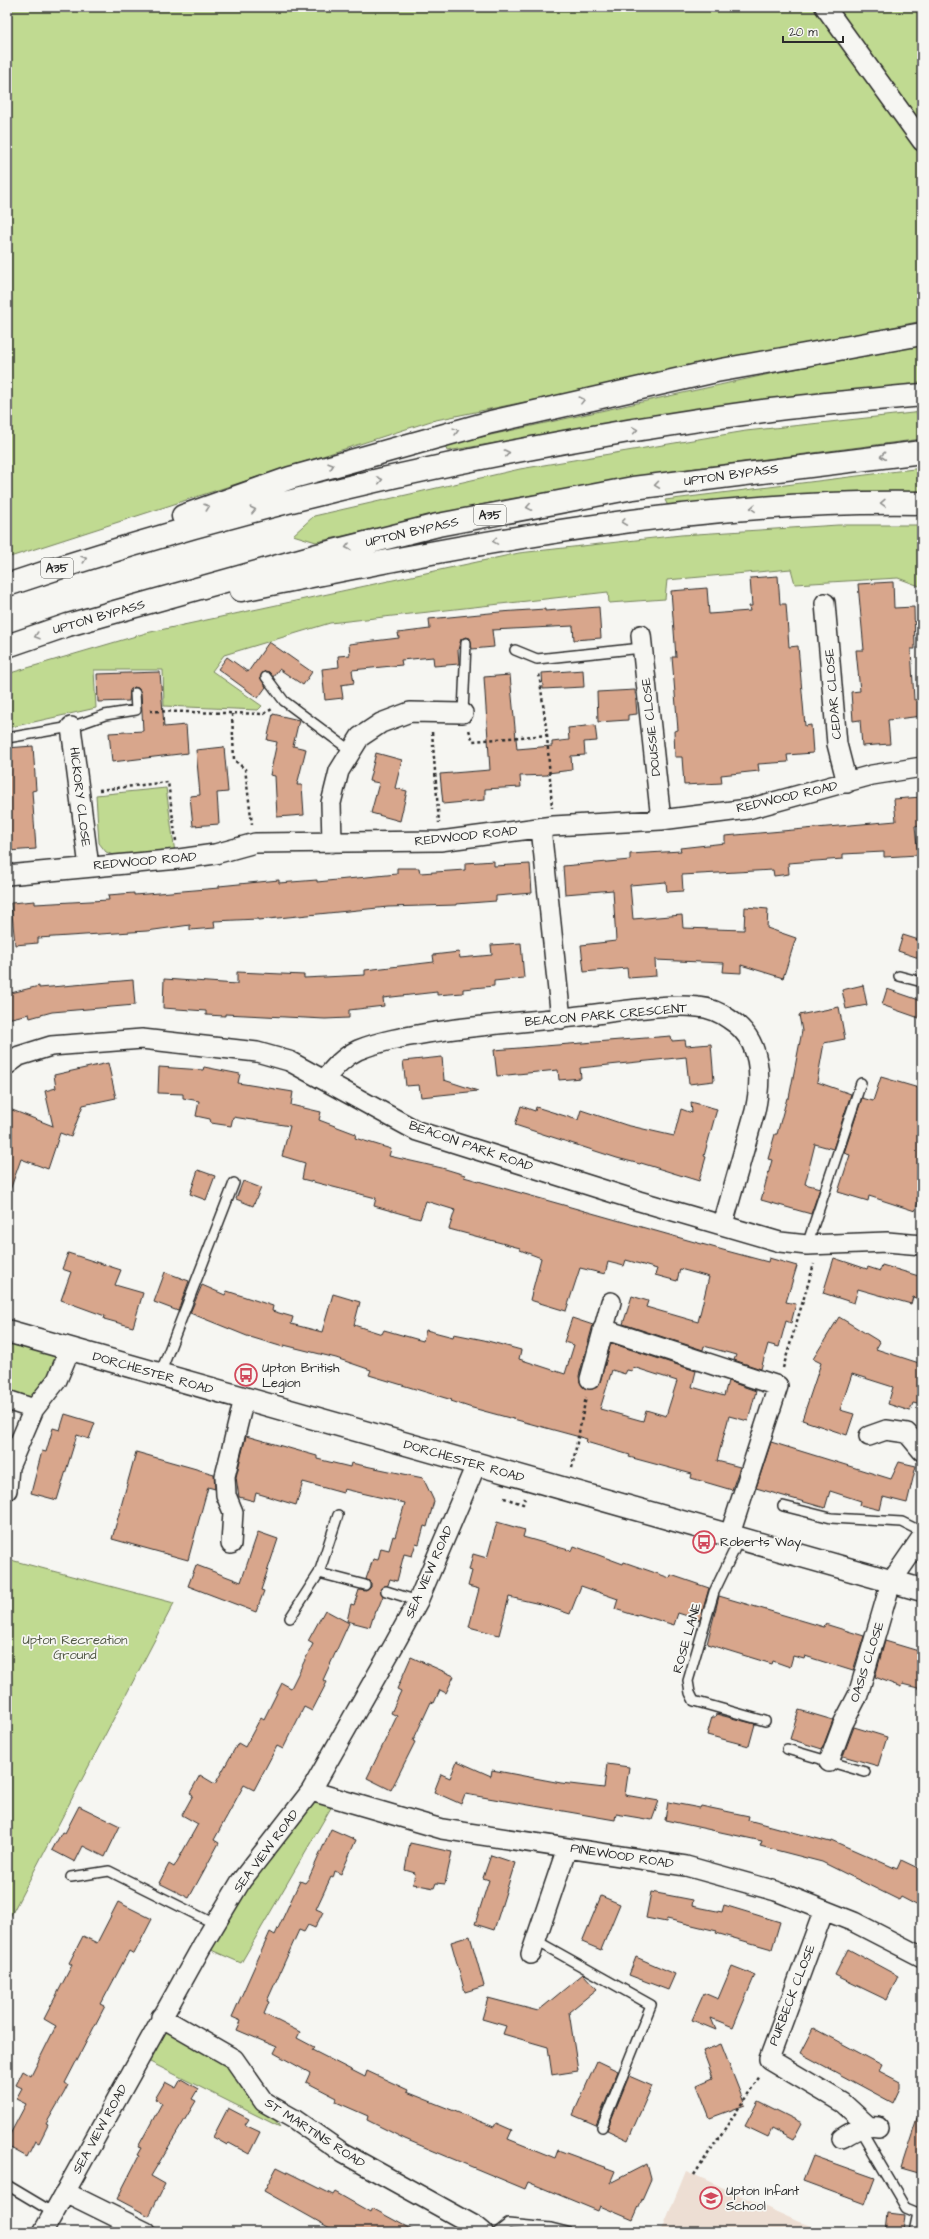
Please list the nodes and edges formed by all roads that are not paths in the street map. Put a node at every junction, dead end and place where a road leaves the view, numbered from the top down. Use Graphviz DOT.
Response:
graph roads {
  1 [pos="825,7"];
  2 [pos="922,141"];
  3 [pos="922,334"];
  4 [pos="922,395"];
  5 [pos="922,452"];
  6 [pos="922,503"];
  7 [pos="108,551"];
  8 [pos="7,585"];
  9 [pos="825,603"];
  10 [pos="68,625"];
  11 [pos="642,641"];
  12 [pos="466,643"];
  13 [pos="7,646"];
  14 [pos="515,650"];
  15 [pos="266,677"];
  16 [pos="135,693"];
  17 [pos="463,714"];
  18 [pos="71,727"];
  19 [pos="7,738"];
  20 [pos="351,751"];
  21 [pos="922,767"];
  22 [pos="847,783"];
  23 [pos="661,820"];
  24 [pos="547,827"];
  25 [pos="332,843"];
  26 [pos="89,867"];
  27 [pos="7,874"];
  28 [pos="899,976"];
  29 [pos="922,982"];
  30 [pos="561,1018"];
  31 [pos="7,1065"];
  32 [pos="324,1080"];
  33 [pos="861,1083"];
  34 [pos="234,1183"];
  35 [pos="723,1224"];
  36 [pos="814,1245"];
  37 [pos="922,1245"];
  38 [pos="611,1302"];
  39 [pos="603,1329"];
  40 [pos="7,1331"];
  41 [pos="70,1349"];
  42 [pos="160,1376"];
  43 [pos="590,1379"];
  44 [pos="244,1399"];
  45 [pos="7,1400"];
  46 [pos="34,1409"];
  47 [pos="869,1436"];
  48 [pos="922,1451"];
  49 [pos="476,1465"];
  50 [pos="7,1490"];
  51 [pos="783,1506"];
  52 [pos="338,1515"];
  53 [pos="922,1532"];
  54 [pos="735,1536"];
  55 [pos="922,1538"];
  56 [pos="231,1544"];
  57 [pos="319,1573"];
  58 [pos="891,1582"];
  59 [pos="365,1585"];
  60 [pos="922,1590"];
  61 [pos="386,1591"];
  62 [pos="418,1602"];
  63 [pos="290,1618"];
  64 [pos="765,1721"];
  65 [pos="787,1749"];
  66 [pos="829,1762"];
  67 [pos="865,1772"];
  68 [pos="311,1791"];
  69 [pos="566,1848"];
  70 [pos="71,1877"];
  71 [pos="824,1910"];
  72 [pos="215,1924"];
  73 [pos="533,1947"];
  74 [pos="922,1957"];
  75 [pos="161,2017"];
  76 [pos="602,2127"];
  77 [pos="869,2127"];
  78 [pos="842,2138"];
  79 [pos="7,2185"];
  80 [pos="64,2192"];
  81 [pos="54,2213"];
  82 [pos="43,2232"];
  83 [pos="146,2232"];
  84 [pos="483,2232"];
  85 [pos="498,2232"];
  86 [pos="567,2232"];
  87 [pos="914,2232"];
  1 -- 2 [label="street"];
  7 -- 3 [label="main road, A35, one-way"];
  7 -- 4 [label="main road, A35, one-way"];
  5 -- 10 [label="main road, UPTON BYPASS / A35, one-way"];
  6 -- 10 [label="main road, A35, one-way"];
  8 -- 7 [label="main road, A35, one-way"];
  9 -- 22 [label="street, CEDAR CLOSE"];
  10 -- 13 [label="main road, UPTON BYPASS / A35, one-way"];
  11 -- 14 [label="lane"];
  11 -- 23 [label="street, DOUSSIE CLOSE"];
  12 -- 17 [label="lane"];
  15 -- 20 [label="lane"];
  16 -- 18 [label="lane"];
  17 -- 20 [label="street"];
  18 -- 19 [label="lane"];
  18 -- 26 [label="street, HICKORY CLOSE"];
  20 -- 25 [label="street"];
  21 -- 22 [label="street, REDWOOD ROAD"];
  22 -- 23 [label="street, REDWOOD ROAD"];
  23 -- 24 [label="street, REDWOOD ROAD"];
  24 -- 25 [label="street, REDWOOD ROAD"];
  24 -- 30 [label="street"];
  25 -- 26 [label="street, REDWOOD ROAD"];
  26 -- 27 [label="street, REDWOOD ROAD"];
  28 -- 29 [label="lane"];
  30 -- 32 [label="street, BEACON PARK CRESCENT"];
  30 -- 35 [label="street, BEACON PARK CRESCENT"];
  31 -- 32 [label="street, BEACON PARK ROAD"];
  32 -- 35 [label="street, BEACON PARK ROAD"];
  33 -- 36 [label="lane"];
  34 -- 42 [label="lane"];
  35 -- 36 [label="street, BEACON PARK ROAD"];
  36 -- 37 [label="street, BEACON PARK ROAD"];
  38 -- 39 [label="street"];
  39 -- 43 [label="street"];
  39 -- 54 [label="street"];
  40 -- 41 [label="main road, DORCHESTER ROAD"];
  41 -- 42 [label="main road, DORCHESTER ROAD"];
  41 -- 46 [label="street"];
  42 -- 44 [label="main road, DORCHESTER ROAD"];
  44 -- 49 [label="main road, DORCHESTER ROAD"];
  44 -- 56 [label="street"];
  45 -- 46 [label="street"];
  46 -- 50 [label="street"];
  47 -- 48 [label="street"];
  49 -- 54 [label="main road, DORCHESTER ROAD"];
  49 -- 62 [label="street, SEA VIEW ROAD"];
  51 -- 53 [label="lane"];
  52 -- 57 [label="lane"];
  54 -- 58 [label="main road, DORCHESTER ROAD"];
  54 -- 64 [label="lane, ROSE LANE"];
  55 -- 58 [label="street, OASIS CLOSE"];
  57 -- 59 [label="lane"];
  57 -- 63 [label="lane"];
  58 -- 60 [label="main road, DORCHESTER ROAD"];
  58 -- 66 [label="street, OASIS CLOSE"];
  61 -- 62 [label="lane"];
  62 -- 68 [label="street, SEA VIEW ROAD"];
  65 -- 66 [label="lane"];
  66 -- 67 [label="lane"];
  68 -- 69 [label="street, PINEWOOD ROAD"];
  68 -- 72 [label="street, SEA VIEW ROAD"];
  69 -- 71 [label="street, PINEWOOD ROAD"];
  69 -- 73 [label="street"];
  70 -- 72 [label="lane"];
  71 -- 74 [label="street, PINEWOOD ROAD"];
  71 -- 77 [label="street, PURBECK CLOSE"];
  72 -- 75 [label="street, SEA VIEW ROAD"];
  73 -- 76 [label="lane"];
  75 -- 80 [label="street, SEA VIEW ROAD"];
  75 -- 84 [label="street, ST MARTINS ROAD"];
  77 -- 78 [label="street"];
  77 -- 87 [label="lane"];
  79 -- 81 [label="lane"];
  80 -- 81 [label="street, SEA VIEW ROAD"];
  80 -- 83 [label="street"];
  81 -- 82 [label="street, SEA VIEW ROAD"];
  85 -- 86 [label="lane"];
}
